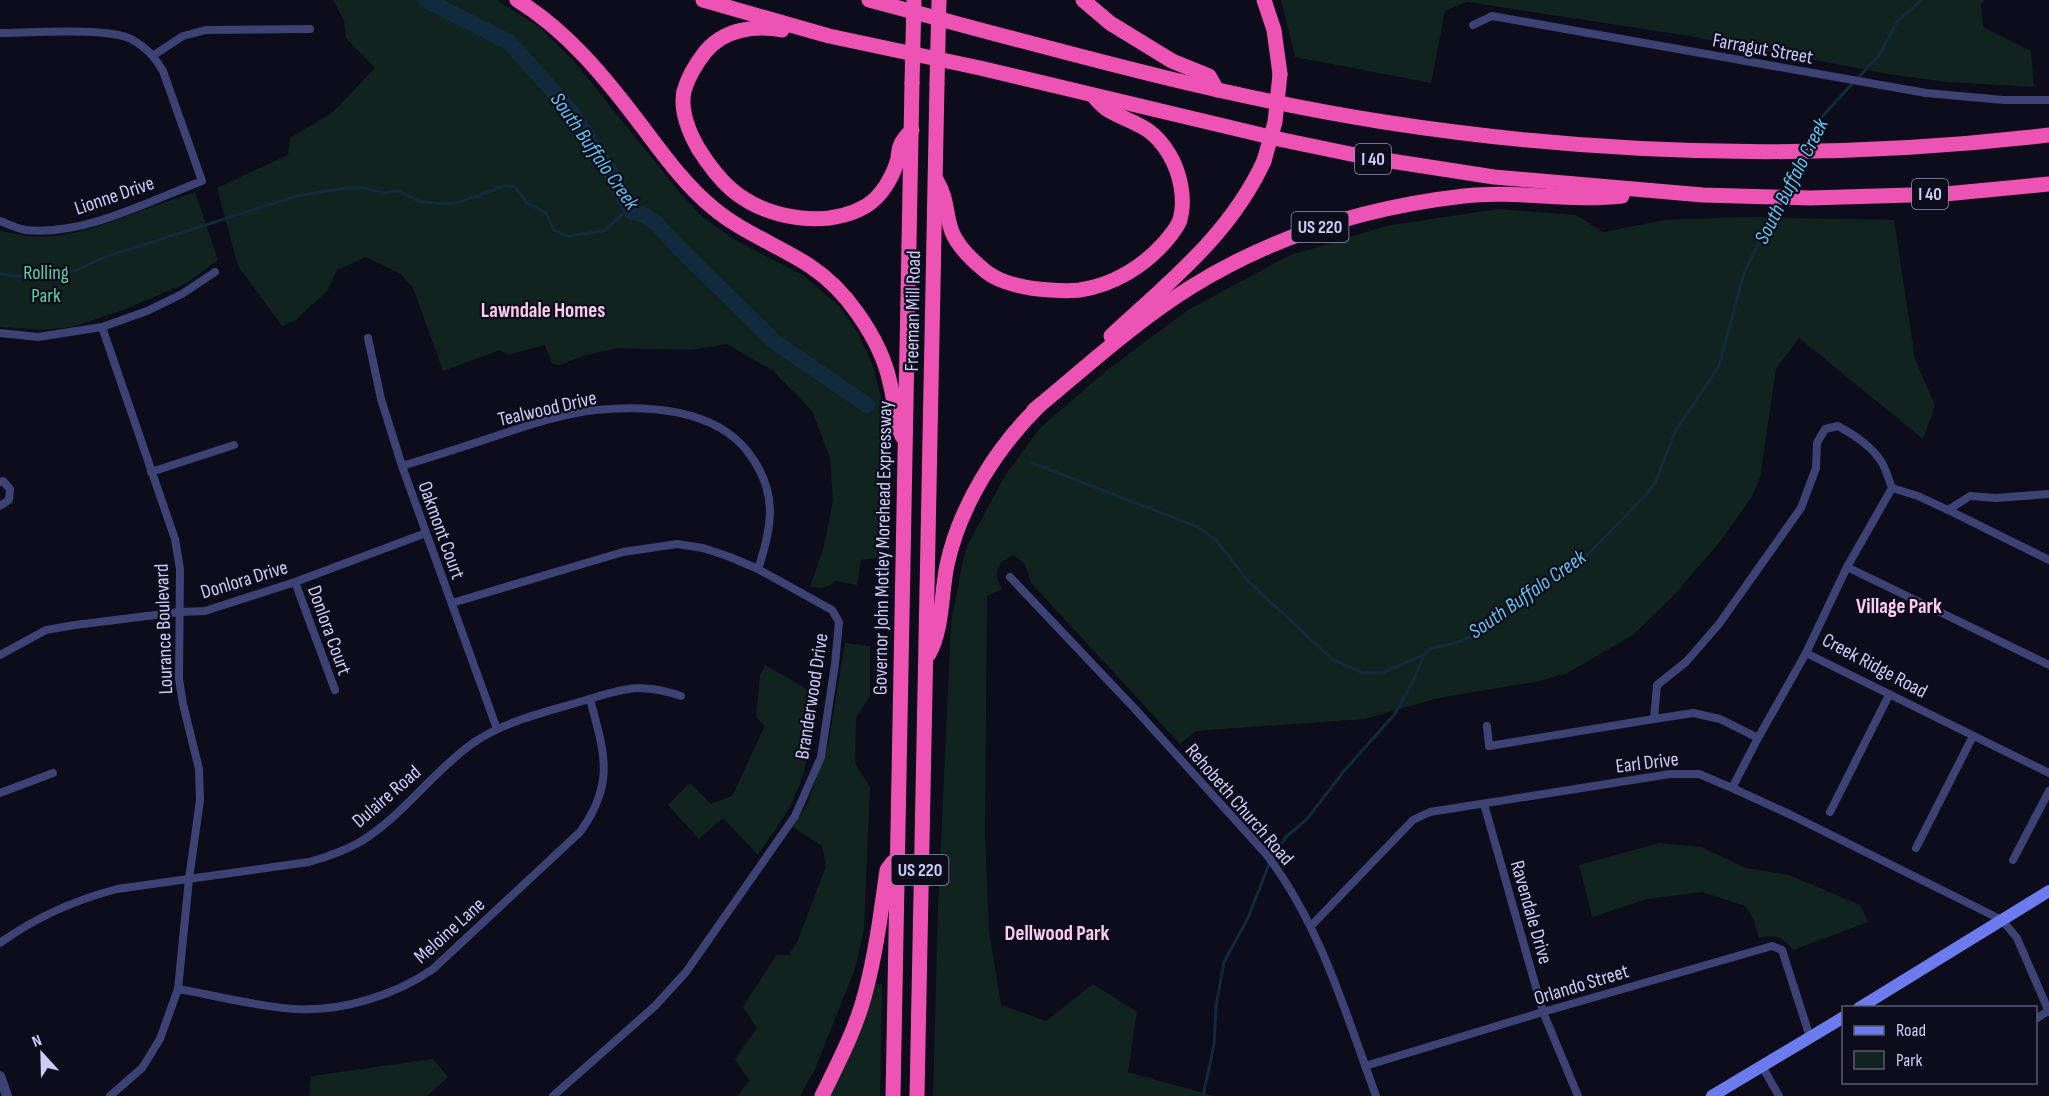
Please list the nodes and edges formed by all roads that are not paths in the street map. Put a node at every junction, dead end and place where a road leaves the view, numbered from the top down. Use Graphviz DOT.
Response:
graph roads {
  1 [pos="517,0"];
  2 [pos="703,0"];
  3 [pos="869,0"];
  4 [pos="914,0"];
  5 [pos="939,0"];
  6 [pos="1083,0"];
  7 [pos="1264,0"];
  8 [pos="1473,25"];
  9 [pos="310,29"];
  10 [pos="0,33"];
  11 [pos="829,36"];
  12 [pos="154,55"];
  13 [pos="1217,90"];
  14 [pos="1093,96"];
  15 [pos="2049,100"];
  16 [pos="912,130"];
  17 [pos="2049,135"];
  18 [pos="935,178"];
  19 [pos="2049,184"];
  20 [pos="1658,192"];
  21 [pos="0,221"];
  22 [pos="215,272"];
  23 [pos="102,327"];
  24 [pos="0,333"];
  25 [pos="368,339"];
  26 [pos="1034,410"];
  27 [pos="905,442"];
  28 [pos="234,445"];
  29 [pos="402,466"];
  30 [pos="151,472"];
  31 [pos="0,482"];
  32 [pos="1892,488"];
  33 [pos="2049,494"];
  34 [pos="0,506"];
  35 [pos="1948,510"];
  36 [pos="426,533"];
  37 [pos="2049,560"];
  38 [pos="1847,567"];
  39 [pos="758,568"];
  40 [pos="1010,577"];
  41 [pos="295,582"];
  42 [pos="452,603"];
  43 [pos="179,612"];
  44 [pos="1806,653"];
  45 [pos="0,655"];
  46 [pos="926,659"];
  47 [pos="2049,665"];
  48 [pos="335,690"];
  49 [pos="1889,695"];
  50 [pos="681,696"];
  51 [pos="590,699"];
  52 [pos="1654,719"];
  53 [pos="1487,726"];
  54 [pos="497,729"];
  55 [pos="1973,736"];
  56 [pos="1758,738"];
  57 [pos="53,773"];
  58 [pos="2049,773"];
  59 [pos="1732,788"];
  60 [pos="2049,791"];
  61 [pos="0,793"];
  62 [pos="1484,804"];
  63 [pos="1830,812"];
  64 [pos="1916,848"];
  65 [pos="896,857"];
  66 [pos="2013,860"];
  67 [pos="189,879"];
  68 [pos="2049,891"];
  69 [pos="2002,920"];
  70 [pos="1311,926"];
  71 [pos="0,944"];
  72 [pos="178,989"];
  73 [pos="1862,1006"];
  74 [pos="1543,1012"];
  75 [pos="2049,1012"];
  76 [pos="1842,1018"];
  77 [pos="1810,1037"];
  78 [pos="1365,1066"];
  79 [pos="1762,1066"];
  80 [pos="0,1076"];
  81 [pos="7,1096"];
  82 [pos="110,1096"];
  83 [pos="553,1096"];
  84 [pos="822,1096"];
  85 [pos="893,1096"];
  86 [pos="917,1096"];
  87 [pos="1376,1096"];
  88 [pos="1578,1096"];
  89 [pos="1712,1096"];
  90 [pos="1779,1096"];
  1 -- 27 [label="highway"];
  2 -- 11 [label="highway, I 40"];
  3 -- 13 [label="highway, I 40"];
  4 -- 16 [label="highway, Governor John Motley Morehead Expressway / US 220, bridge"];
  5 -- 18 [label="highway, Freeman Mill Road, bridge"];
  6 -- 13 [label="highway"];
  7 -- 26 [label="highway, bridge"];
  8 -- 15 [label="street, Farragut Street"];
  9 -- 12 [label="street"];
  10 -- 12 [label="street"];
  11 -- 14 [label="highway, I 40"];
  11 -- 16 [label="highway"];
  12 -- 21 [label="street, Lionne Drive"];
  13 -- 17 [label="highway, I 40"];
  14 -- 18 [label="highway"];
  14 -- 20 [label="highway, I 40"];
  16 -- 27 [label="highway, Governor John Motley Morehead Expressway / US 220"];
  18 -- 46 [label="highway, Freeman Mill Road"];
  19 -- 20 [label="highway, I 40"];
  20 -- 26 [label="highway, US 220"];
  22 -- 23 [label="street"];
  23 -- 24 [label="street"];
  23 -- 30 [label="street, Lourance Boulevard"];
  25 -- 29 [label="street, Oakmont Court"];
  26 -- 46 [label="highway, US 220"];
  27 -- 65 [label="highway, Governor John Motley Morehead Expressway / US 220"];
  28 -- 30 [label="street"];
  29 -- 36 [label="street, Oakmont Court"];
  29 -- 39 [label="street, Tealwood Drive"];
  30 -- 43 [label="street, Lourance Boulevard"];
  31 -- 34 [label="street"];
  32 -- 35 [label="street"];
  32 -- 38 [label="street, Creek Ridge Road"];
  32 -- 52 [label="street"];
  33 -- 35 [label="street"];
  35 -- 37 [label="street"];
  36 -- 41 [label="street, Donlora Drive"];
  36 -- 42 [label="street, Oakmont Court"];
  38 -- 44 [label="street, Creek Ridge Road"];
  38 -- 47 [label="street"];
  39 -- 42 [label="street, Branderwood Drive"];
  39 -- 83 [label="street, Branderwood Drive"];
  40 -- 70 [label="street, Rehobeth Church Road"];
  41 -- 43 [label="street, Donlora Drive"];
  41 -- 48 [label="street, Donlora Court"];
  42 -- 54 [label="street, Oakmont Court"];
  43 -- 45 [label="street, Donlora Drive"];
  43 -- 67 [label="street, Lourance Boulevard"];
  44 -- 49 [label="street, Creek Ridge Road"];
  44 -- 56 [label="street"];
  46 -- 86 [label="highway, US 220"];
  49 -- 55 [label="street, Creek Ridge Road"];
  49 -- 63 [label="street"];
  50 -- 51 [label="street, Dulaire Road"];
  51 -- 54 [label="street, Dulaire Road"];
  51 -- 72 [label="street, Meloine Lane"];
  52 -- 53 [label="street"];
  52 -- 56 [label="street"];
  54 -- 67 [label="street, Dulaire Road"];
  55 -- 58 [label="street, Creek Ridge Road"];
  55 -- 64 [label="street"];
  56 -- 59 [label="street"];
  57 -- 61 [label="street"];
  59 -- 62 [label="street, Earl Drive"];
  59 -- 69 [label="street, Earl Drive"];
  60 -- 66 [label="street"];
  62 -- 70 [label="street, Earl Drive"];
  62 -- 74 [label="street, Ravendale Drive"];
  65 -- 84 [label="highway"];
  65 -- 85 [label="highway, Governor John Motley Morehead Expressway / US 220"];
  67 -- 71 [label="street, Dulaire Road"];
  67 -- 72 [label="street, Lourance Boulevard"];
  68 -- 69 [label="main road"];
  69 -- 73 [label="main road"];
  69 -- 75 [label="street"];
  70 -- 78 [label="street, Rehobeth Church Road"];
  72 -- 82 [label="street, Lourance Boulevard"];
  74 -- 77 [label="street, Orlando Street"];
  74 -- 78 [label="street, Orlando Street"];
  74 -- 88 [label="street, Ravendale Drive"];
  76 -- 77 [label="main road"];
  77 -- 79 [label="main road"];
  78 -- 87 [label="street, Rehobeth Church Road"];
  79 -- 89 [label="main road"];
  79 -- 90 [label="street"];
  80 -- 81 [label="street"];
}
